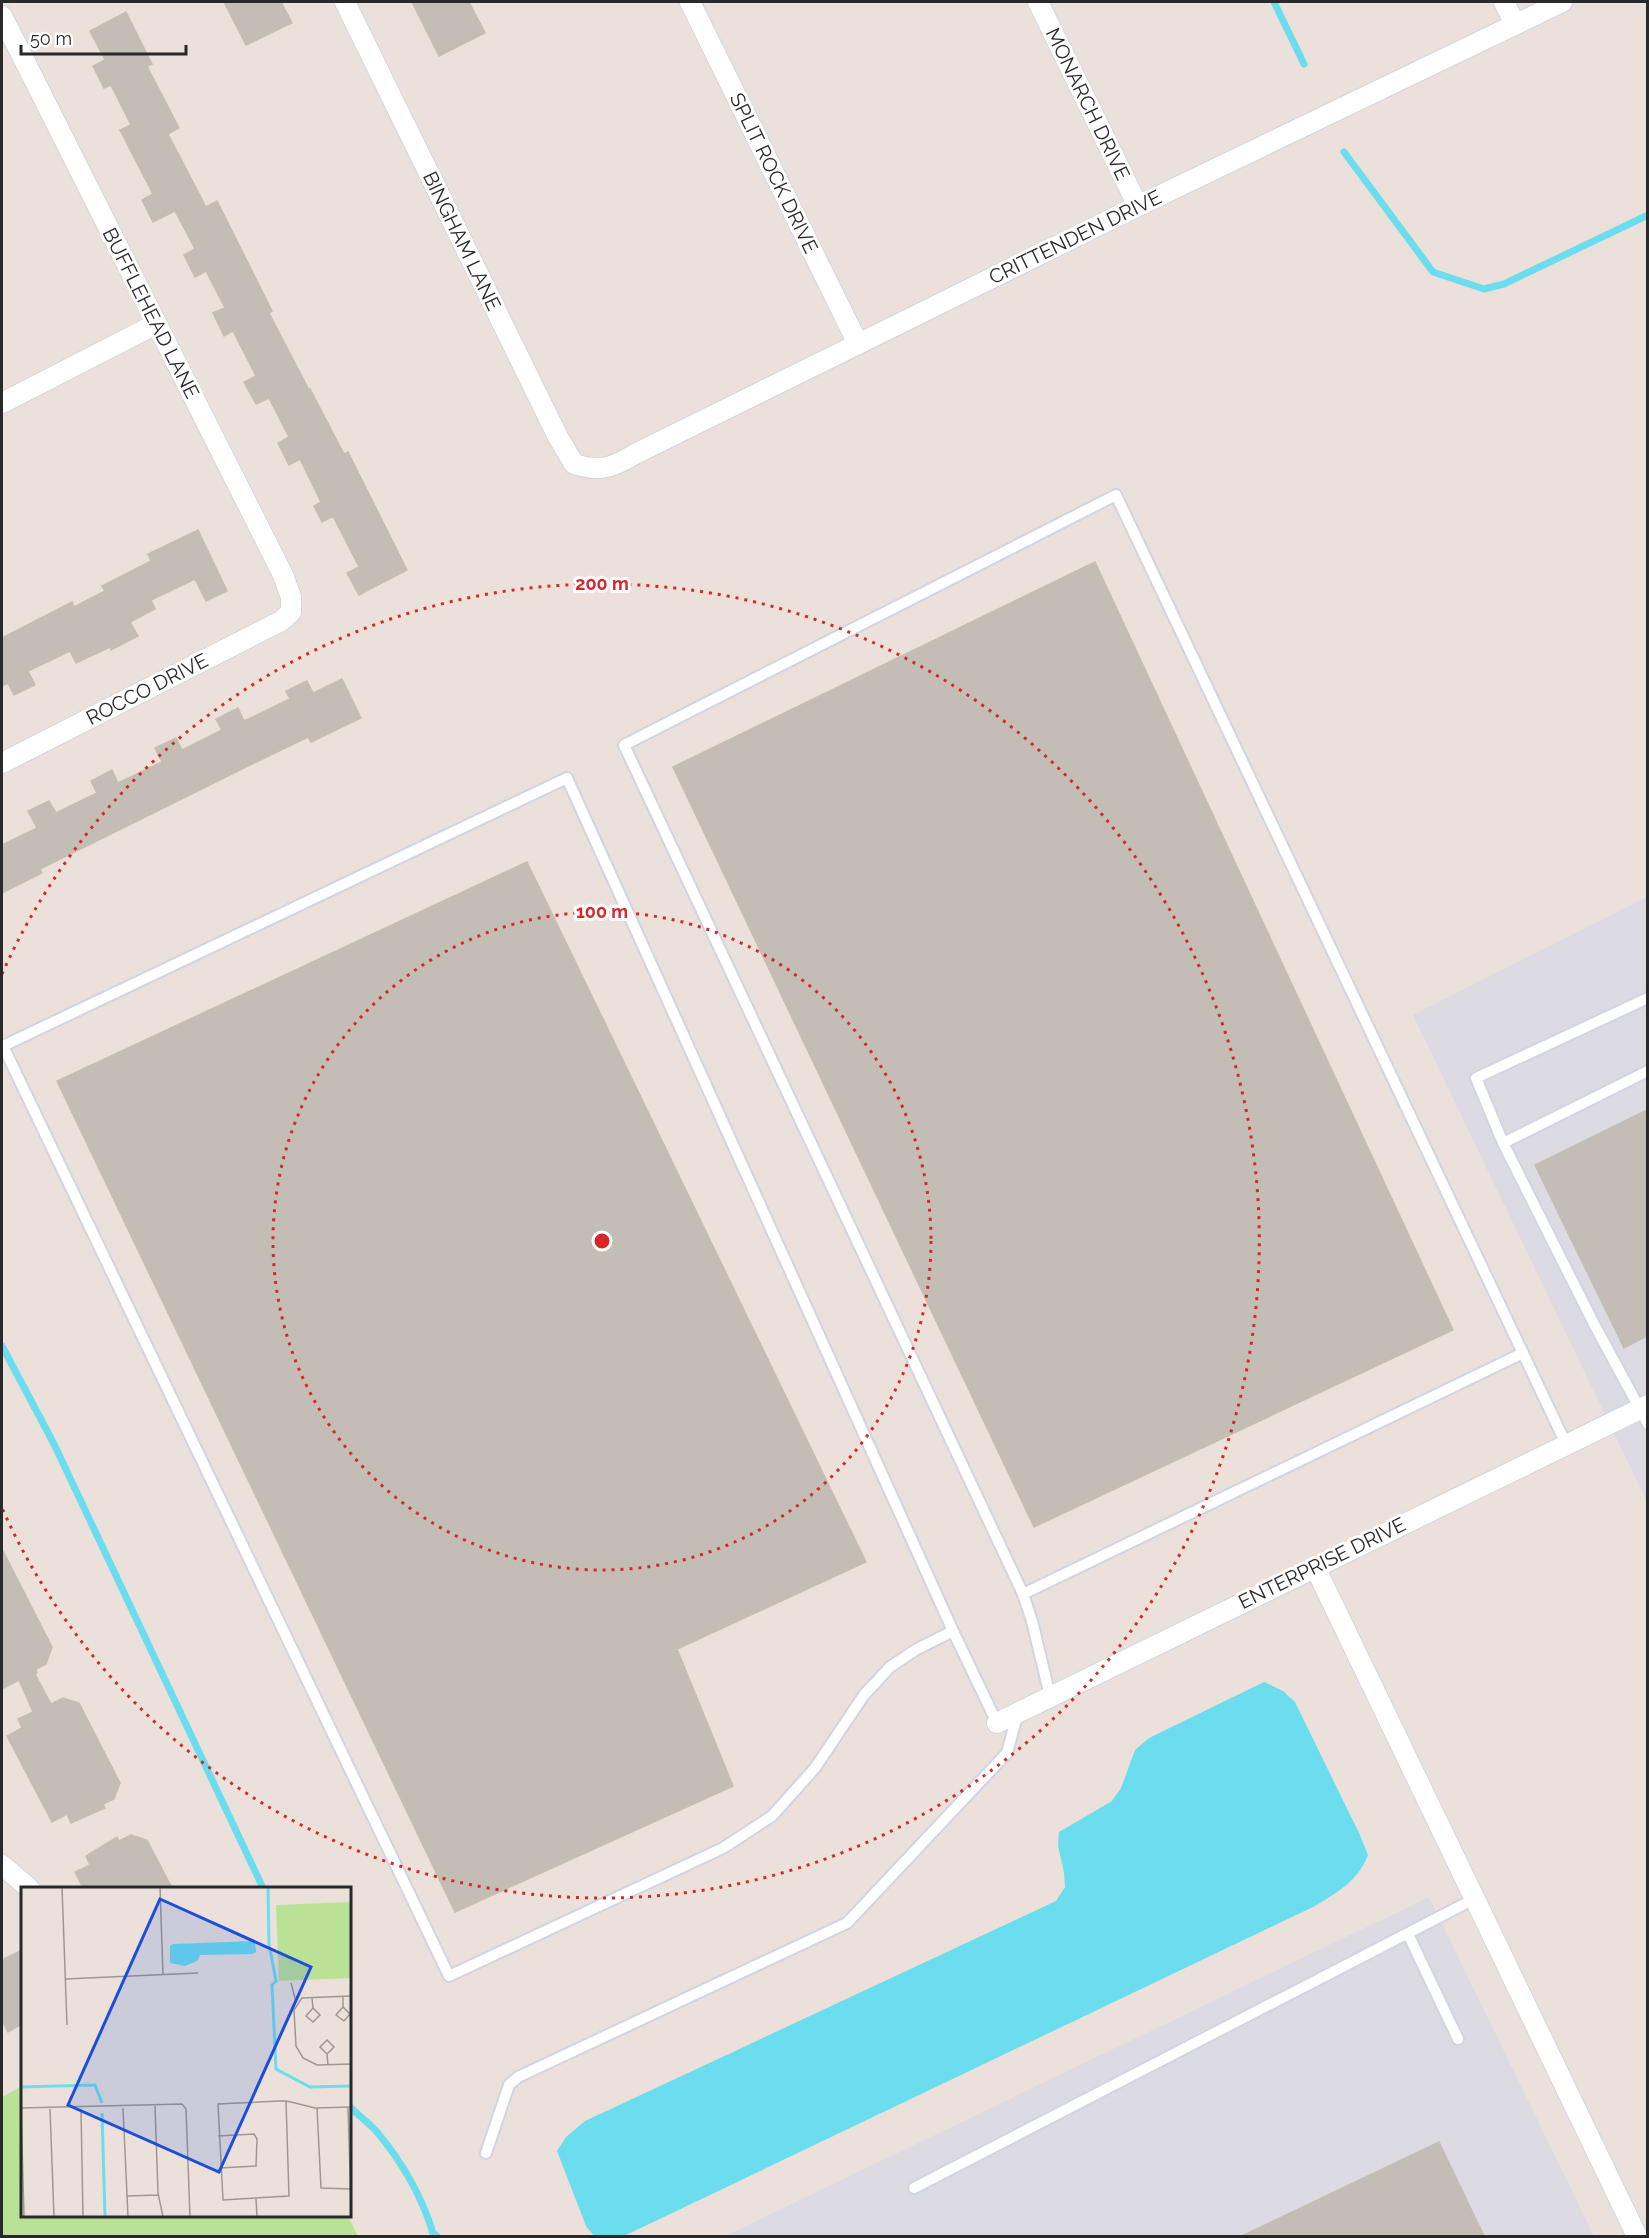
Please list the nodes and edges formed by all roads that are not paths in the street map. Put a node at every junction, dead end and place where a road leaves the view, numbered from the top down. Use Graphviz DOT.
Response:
graph roads {
  1 [pos="345,2"];
  2 [pos="690,2"];
  3 [pos="1038,2"];
  4 [pos="1504,2"];
  5 [pos="1562,2"];
  6 [pos="2,16"];
  7 [pos="1515,24"];
  8 [pos="8,44"];
  9 [pos="1138,206"];
  10 [pos="156,324"];
  11 [pos="858,344"];
  12 [pos="2,403"];
  13 [pos="589,469"];
  14 [pos="291,612"];
  15 [pos="2,763"];
  16 [pos="1647,998"];
  17 [pos="1647,1071"];
  18 [pos="1503,1143"];
  19 [pos="1523,1353"];
  20 [pos="1645,1412"];
  21 [pos="1566,1444"];
  22 [pos="1315,1567"];
  23 [pos="1023,1594"];
  24 [pos="953,1631"];
  25 [pos="1050,1696"];
  26 [pos="1018,1712"];
  27 [pos="997,1723"];
  28 [pos="2,1865"];
  29 [pos="28,1887"];
  30 [pos="1474,1899"];
  31 [pos="1408,1934"];
  32 [pos="1458,2039"];
  33 [pos="486,2153"];
  34 [pos="914,2188"];
  35 [pos="1637,2236"];
  1 -- 13 [label="street, BINGHAM LANE"];
  2 -- 11 [label="street, SPLIT ROCK DRIVE"];
  3 -- 9 [label="street, MONARCH DRIVE"];
  4 -- 7 [label="street"];
  5 -- 7 [label="street, CRITTENDEN DRIVE"];
  6 -- 8 [label="street, BUFFLEHEAD LANE"];
  7 -- 9 [label="street, CRITTENDEN DRIVE"];
  8 -- 10 [label="street, BUFFLEHEAD LANE"];
  9 -- 11 [label="street, CRITTENDEN DRIVE"];
  10 -- 12 [label="street"];
  10 -- 14 [label="street, BUFFLEHEAD LANE"];
  11 -- 13 [label="street, CRITTENDEN DRIVE"];
  14 -- 15 [label="street, ROCCO DRIVE"];
  16 -- 18 [label="lane"];
  17 -- 18 [label="lane"];
  18 -- 20 [label="lane"];
  19 -- 21 [label="lane"];
  19 -- 23 [label="lane"];
  19 -- 23 [label="lane"];
  20 -- 21 [label="street, ENTERPRISE DRIVE"];
  21 -- 22 [label="street, ENTERPRISE DRIVE"];
  22 -- 25 [label="street, ENTERPRISE DRIVE"];
  22 -- 30 [label="street"];
  23 -- 25 [label="lane"];
  24 -- 24 [label="lane"];
  24 -- 27 [label="lane"];
  25 -- 26 [label="street, ENTERPRISE DRIVE"];
  26 -- 27 [label="street, ENTERPRISE DRIVE"];
  26 -- 33 [label="lane"];
  28 -- 29 [label="street"];
  30 -- 31 [label="lane"];
  30 -- 35 [label="street"];
  31 -- 32 [label="lane"];
  31 -- 34 [label="lane"];
}
